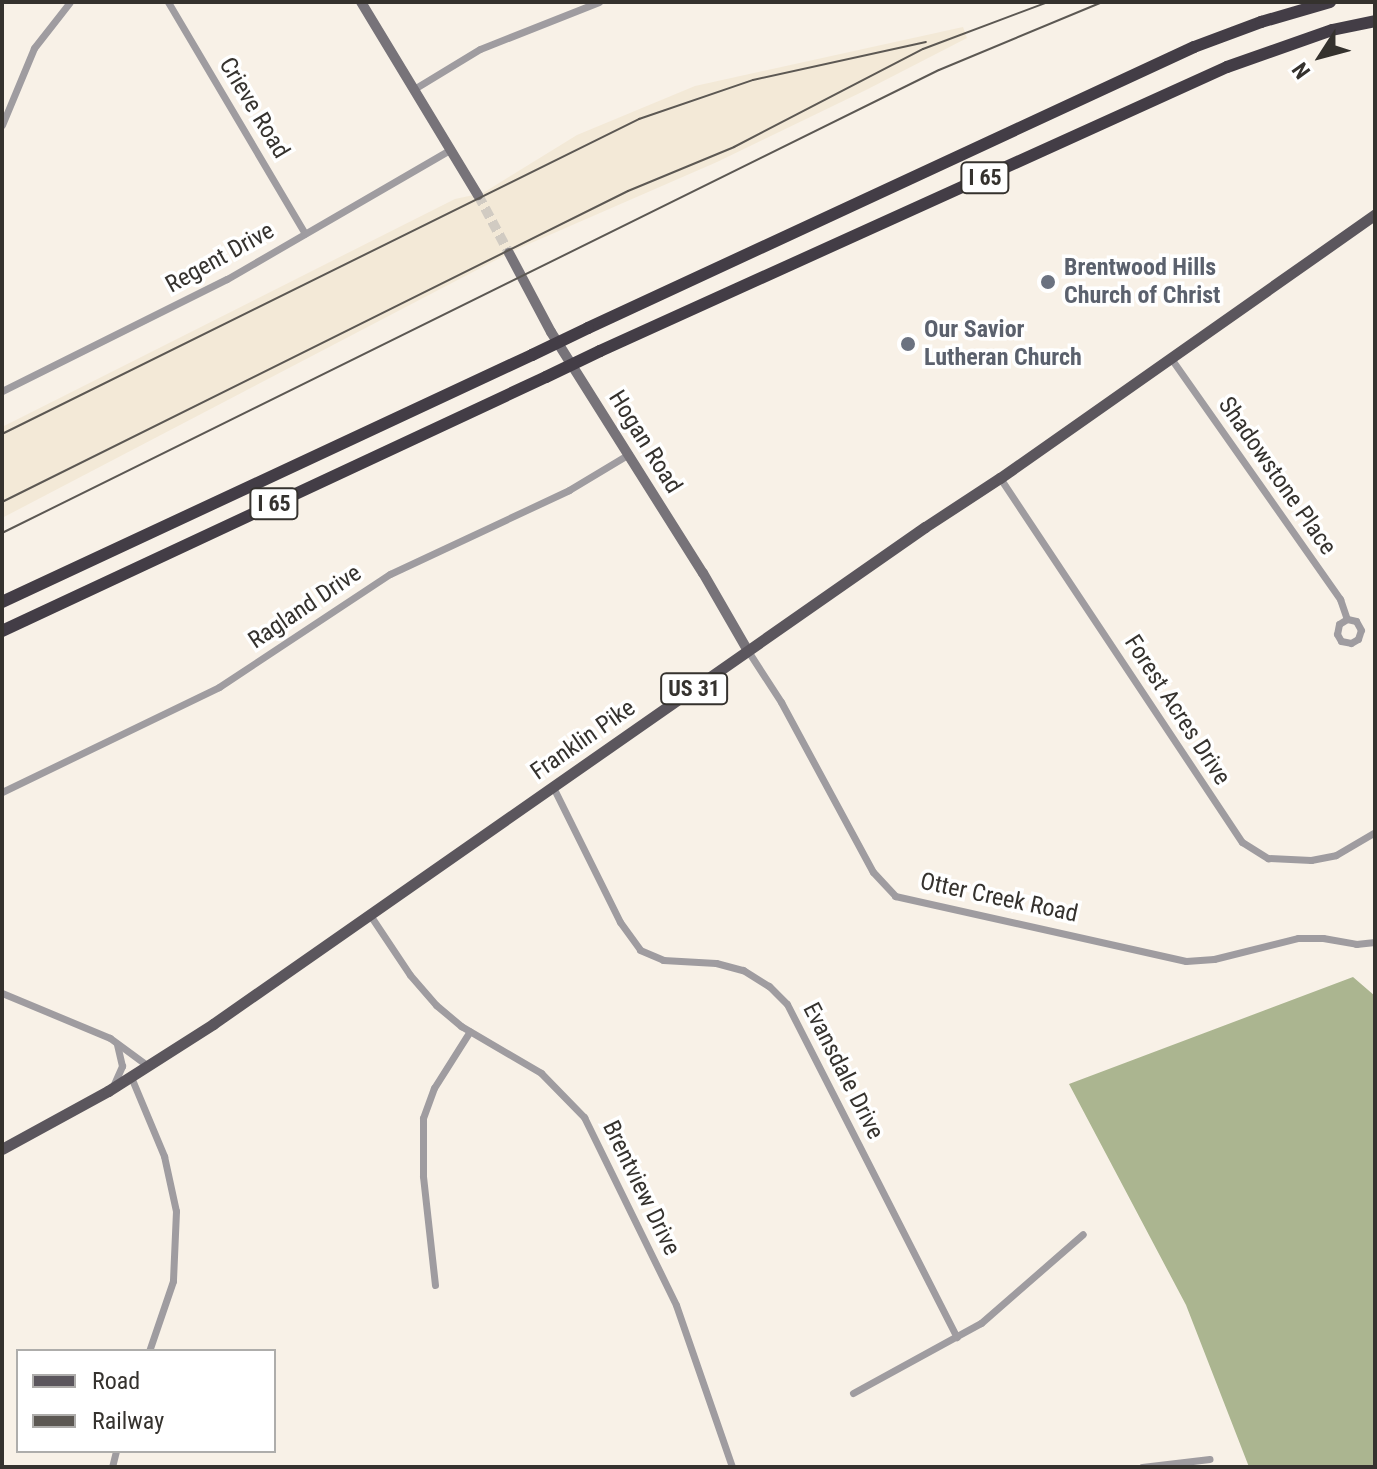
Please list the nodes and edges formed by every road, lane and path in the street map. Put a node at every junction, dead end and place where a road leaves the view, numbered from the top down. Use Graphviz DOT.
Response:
graph roads {
  1 [pos="70,2"];
  2 [pos="168,2"];
  3 [pos="361,2"];
  4 [pos="599,2"];
  5 [pos="1330,2"];
  6 [pos="1375,21"];
  7 [pos="414,89"];
  8 [pos="2,125"];
  9 [pos="451,149"];
  10 [pos="478,195"];
  11 [pos="1375,214"];
  12 [pos="305,234"];
  13 [pos="509,253"];
  14 [pos="1170,357"];
  15 [pos="2,391"];
  16 [pos="629,454"];
  17 [pos="1000,478"];
  18 [pos="2,602"];
  19 [pos="1347,619"];
  20 [pos="2,631"];
  21 [pos="748,651"];
  22 [pos="553,787"];
  23 [pos="2,792"];
  24 [pos="1375,832"];
  25 [pos="370,915"];
  26 [pos="1375,942"];
  27 [pos="2,993"];
  28 [pos="470,1031"];
  29 [pos="116,1042"];
  30 [pos="148,1066"];
  31 [pos="131,1077"];
  32 [pos="108,1091"];
  33 [pos="2,1149"];
  34 [pos="1083,1234"];
  35 [pos="435,1285"];
  36 [pos="957,1337"];
  37 [pos="150,1349"];
  38 [pos="853,1393"];
  39 [pos="1210,1459"];
  40 [pos="732,1467"];
  41 [pos="1142,1467"];
  1 -- 8 [label="street"];
  2 -- 12 [label="street, Crieve Road"];
  3 -- 7 [label="street"];
  4 -- 7 [label="street"];
  5 -- 18 [label="highway, I 65, bridge"];
  6 -- 20 [label="highway, I 65, bridge"];
  7 -- 9 [label="street"];
  9 -- 10 [label="street"];
  9 -- 12 [label="street, Regent Drive"];
  11 -- 14 [label="main road, Franklin Pike / US 31"];
  12 -- 15 [label="street, Regent Drive"];
  13 -- 16 [label="street, Hogan Road"];
  14 -- 17 [label="main road, Franklin Pike / US 31"];
  14 -- 19 [label="street, Shadowstone Place"];
  16 -- 21 [label="street, Hogan Road"];
  16 -- 23 [label="street, Ragland Drive"];
  17 -- 21 [label="main road, Franklin Pike / US 31"];
  17 -- 24 [label="street, Forest Acres Drive"];
  21 -- 22 [label="main road, Franklin Pike / US 31"];
  21 -- 26 [label="street, Otter Creek Road"];
  22 -- 25 [label="main road, Franklin Pike / US 31"];
  22 -- 36 [label="street, Evansdale Drive"];
  25 -- 28 [label="street, Brentview Drive"];
  25 -- 30 [label="main road, Franklin Pike / US 31"];
  27 -- 29 [label="street"];
  28 -- 35 [label="street"];
  28 -- 40 [label="street, Brentview Drive"];
  29 -- 30 [label="street"];
  29 -- 32 [label="street"];
  30 -- 31 [label="main road, Franklin Pike / US 31"];
  31 -- 32 [label="main road, Franklin Pike / US 31"];
  31 -- 37 [label="street"];
  32 -- 33 [label="main road, Franklin Pike / US 31"];
  34 -- 36 [label="street"];
  36 -- 38 [label="street"];
  39 -- 41 [label="street"];
}
